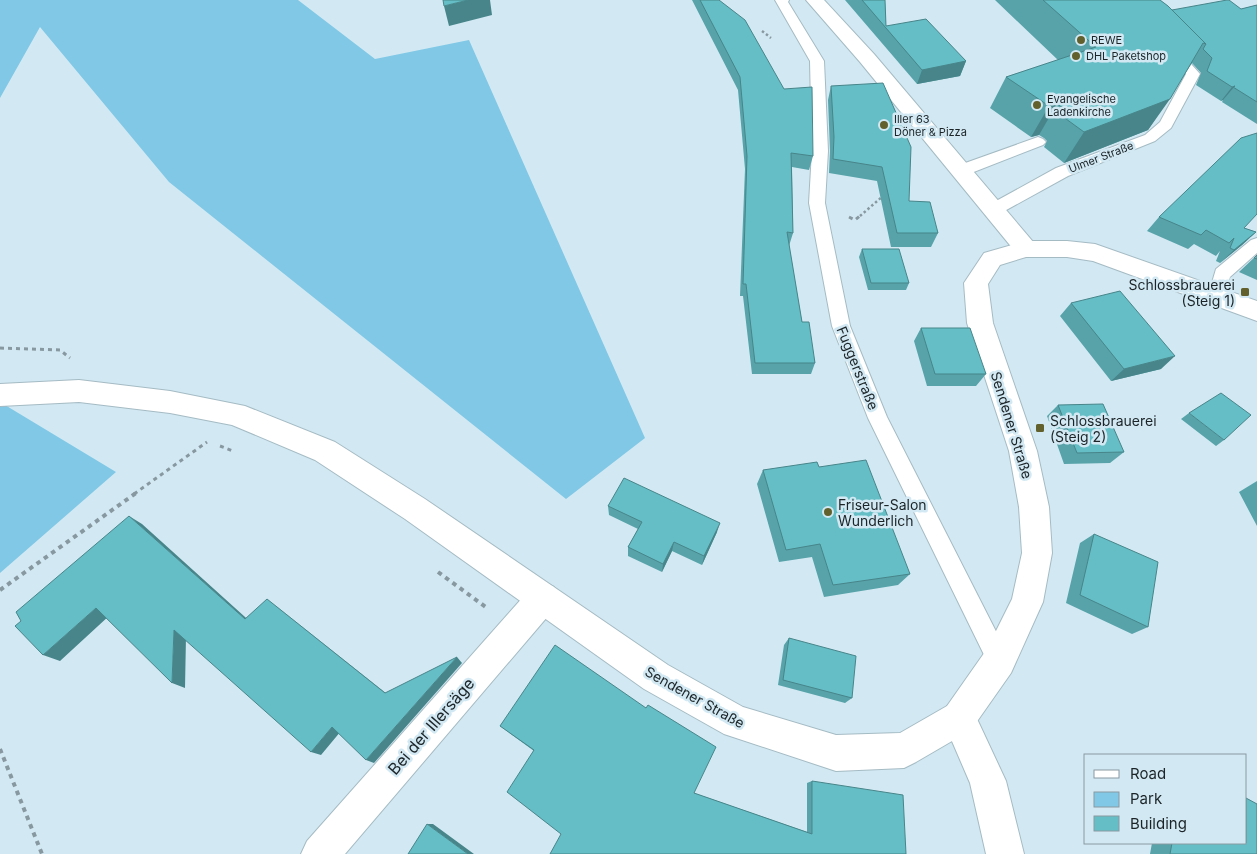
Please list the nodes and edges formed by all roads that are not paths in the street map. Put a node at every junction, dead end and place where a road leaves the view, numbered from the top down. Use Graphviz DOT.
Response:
graph roads {
  1 [pos="783,0"];
  2 [pos="815,0"];
  3 [pos="1158,39"];
  4 [pos="1038,142"];
  5 [pos="960,171"];
  6 [pos="993,210"];
  7 [pos="1257,244"];
  8 [pos="1026,249"];
  9 [pos="1217,296"];
  10 [pos="1257,311"];
  11 [pos="0,395"];
  12 [pos="543,598"];
  13 [pos="999,660"];
  14 [pos="959,718"];
  15 [pos="320,854"];
  16 [pos="1005,854"];
  1 -- 13 [label="lane, Fuggerstraße"];
  2 -- 5 [label="main road"];
  3 -- 6 [label="lane, Ulmer Straße"];
  4 -- 5 [label="lane"];
  5 -- 6 [label="main road"];
  6 -- 8 [label="main road"];
  7 -- 9 [label="lane"];
  8 -- 9 [label="main road"];
  8 -- 13 [label="main road, Sendener Straße"];
  9 -- 10 [label="main road"];
  11 -- 12 [label="main road, Sendener Straße"];
  12 -- 14 [label="main road, Sendener Straße"];
  12 -- 15 [label="main road, Bei der Illersäge"];
  13 -- 14 [label="main road, Sendener Straße"];
  14 -- 16 [label="main road"];
}
